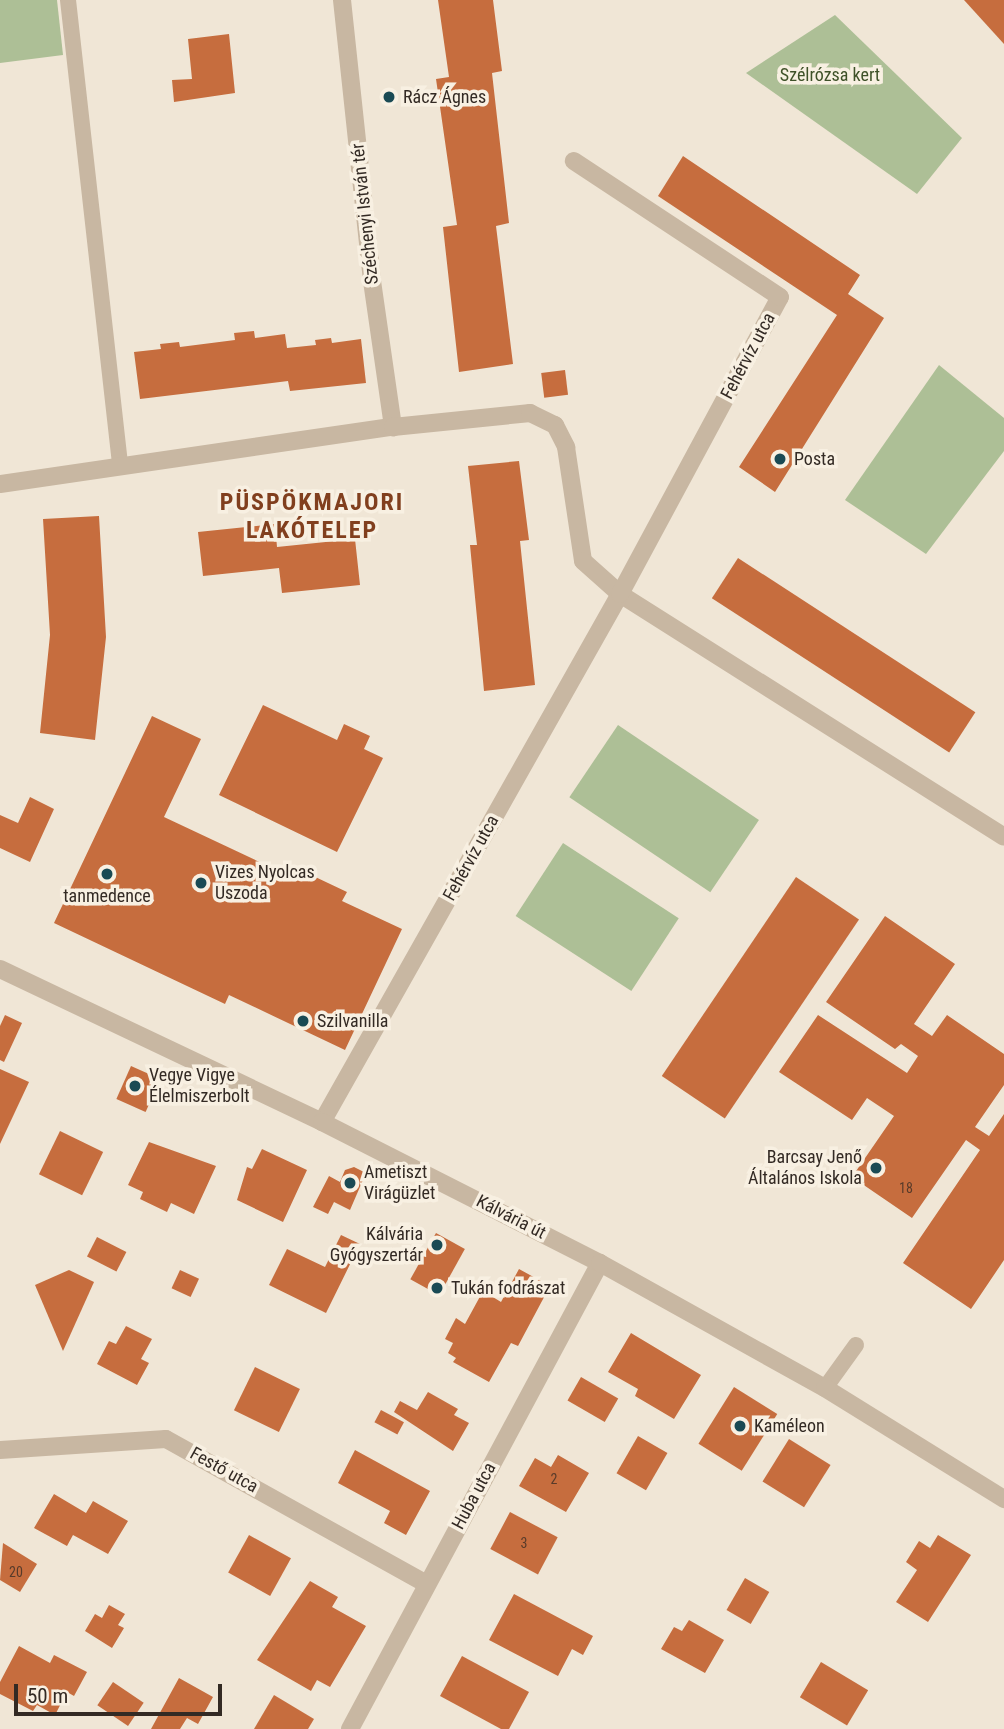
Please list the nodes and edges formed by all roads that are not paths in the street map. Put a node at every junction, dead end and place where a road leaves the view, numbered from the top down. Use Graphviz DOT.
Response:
graph roads {
  1 [pos="68,0"];
  2 [pos="342,0"];
  3 [pos="574,161"];
  4 [pos="393,427"];
  5 [pos="120,467"];
  6 [pos="0,484"];
  7 [pos="620,594"];
  8 [pos="1004,838"];
  9 [pos="0,969"];
  10 [pos="323,1122"];
  11 [pos="600,1263"];
  12 [pos="856,1345"];
  13 [pos="825,1388"];
  14 [pos="0,1450"];
  15 [pos="1004,1499"];
  16 [pos="426,1584"];
  17 [pos="350,1729"];
  1 -- 5 [label="lane"];
  2 -- 4 [label="street, Széchenyi István tér"];
  3 -- 7 [label="street, Fehérvíz utca"];
  4 -- 5 [label="street"];
  4 -- 7 [label="street"];
  5 -- 6 [label="street"];
  7 -- 8 [label="street"];
  7 -- 10 [label="street, Fehérvíz utca"];
  9 -- 10 [label="street, Kálvária út"];
  10 -- 11 [label="street, Kálvária út"];
  11 -- 13 [label="street, Kálvária út"];
  11 -- 16 [label="street, Huba utca"];
  12 -- 13 [label="lane"];
  13 -- 15 [label="street, Kálvária út"];
  14 -- 16 [label="street, Festő utca"];
  16 -- 17 [label="street, Huba utca"];
}
